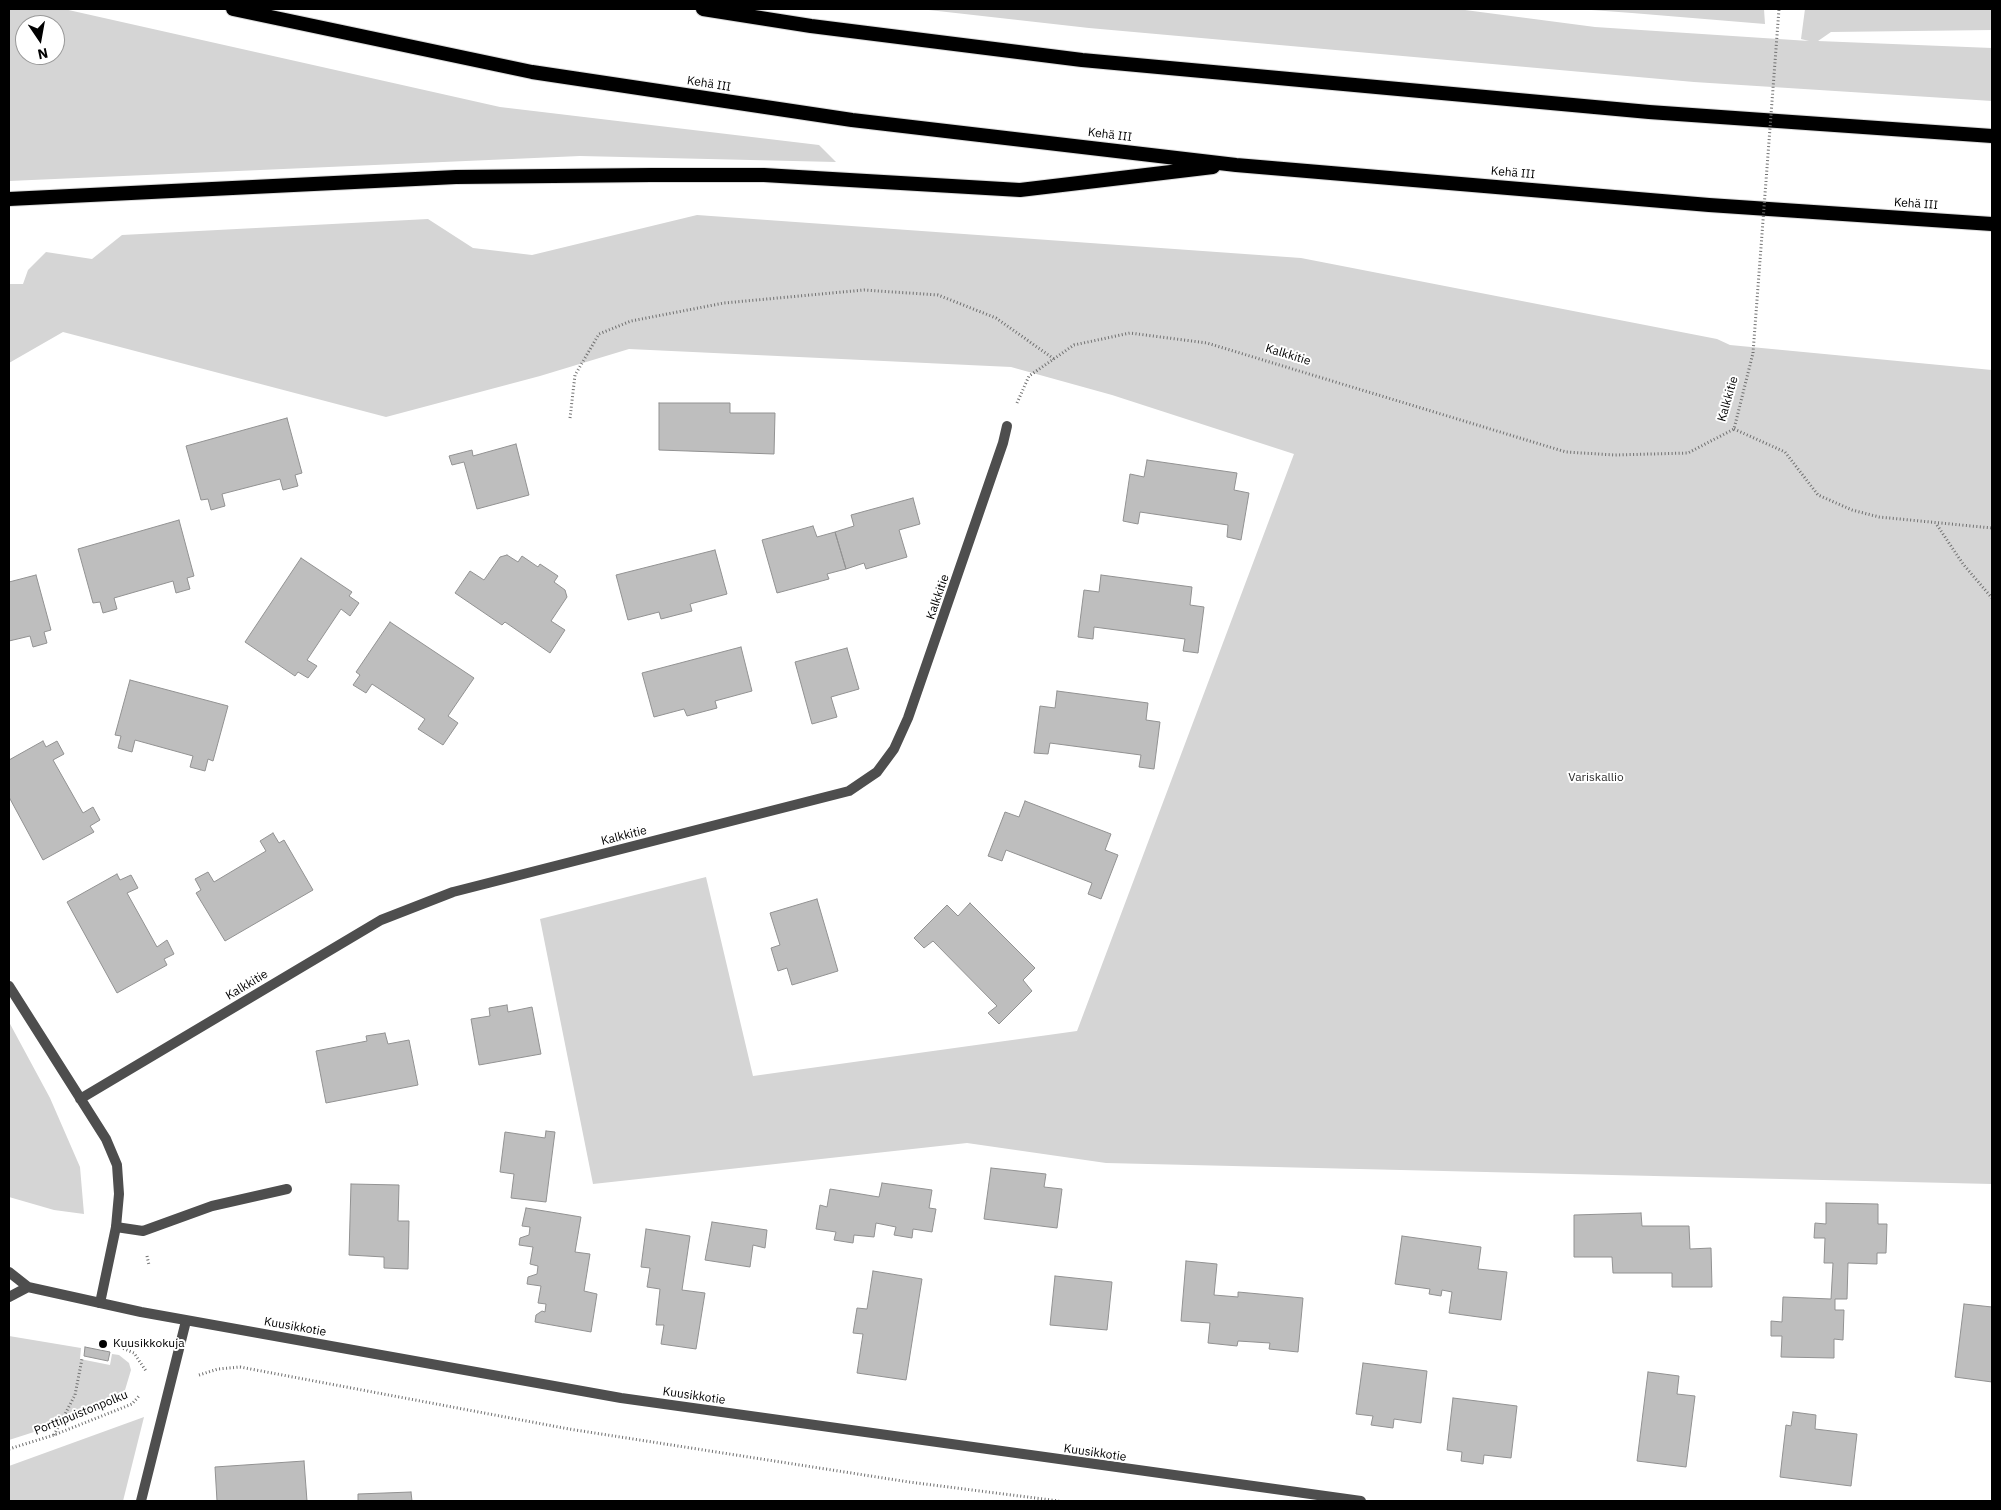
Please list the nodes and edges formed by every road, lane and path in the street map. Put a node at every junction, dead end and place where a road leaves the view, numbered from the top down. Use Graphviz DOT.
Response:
graph roads {
  1 [pos="233,9"];
  2 [pos="703,9"];
  3 [pos="1779,9"];
  4 [pos="1992,136"];
  5 [pos="1236,165"];
  6 [pos="9,198"];
  7 [pos="1992,224"];
  8 [pos="1054,359"];
  9 [pos="570,418"];
  10 [pos="1007,426"];
  11 [pos="1734,430"];
  12 [pos="1937,525"];
  13 [pos="1992,528"];
  14 [pos="1992,598"];
  15 [pos="9,986"];
  16 [pos="80,1099"];
  17 [pos="287,1189"];
  18 [pos="116,1227"];
  19 [pos="9,1272"];
  20 [pos="28,1287"];
  21 [pos="9,1297"];
  22 [pos="100,1304"];
  23 [pos="186,1321"];
  24 [pos="120,1347"];
  25 [pos="82,1359"];
  26 [pos="147,1373"];
  27 [pos="170,1378"];
  28 [pos="142,1392"];
  29 [pos="54,1435"];
  30 [pos="9,1450"];
  31 [pos="141,1501"];
  32 [pos="1059,1501"];
  33 [pos="1361,1501"];
  1 -- 5 [label="highway, Kehä III"];
  2 -- 4 [label="highway"];
  3 -- 11 [label="path, Kalkkitie, bridge"];
  5 -- 6 [label="highway"];
  5 -- 7 [label="highway, Kehä III"];
  8 -- 9 [label="path"];
  8 -- 10 [label="path, Kalkkitie"];
  8 -- 11 [label="path, Kalkkitie"];
  10 -- 16 [label="street, Kalkkitie"];
  11 -- 12 [label="path"];
  12 -- 13 [label="path"];
  12 -- 14 [label="path"];
  15 -- 16 [label="street"];
  16 -- 18 [label="street"];
  17 -- 18 [label="street"];
  18 -- 22 [label="street"];
  19 -- 20 [label="street, Kuusikkotie"];
  20 -- 21 [label="street"];
  20 -- 22 [label="street, Kuusikkotie"];
  22 -- 23 [label="street, Kuusikkotie"];
  23 -- 27 [label="street"];
  23 -- 33 [label="street, Kuusikkotie"];
  24 -- 26 [label="path"];
  25 -- 29 [label="path"];
  27 -- 31 [label="street"];
  27 -- 32 [label="path"];
  28 -- 29 [label="path, Porttipuistonpolku"];
  29 -- 30 [label="path, Porttipuistonpolku"];
}
